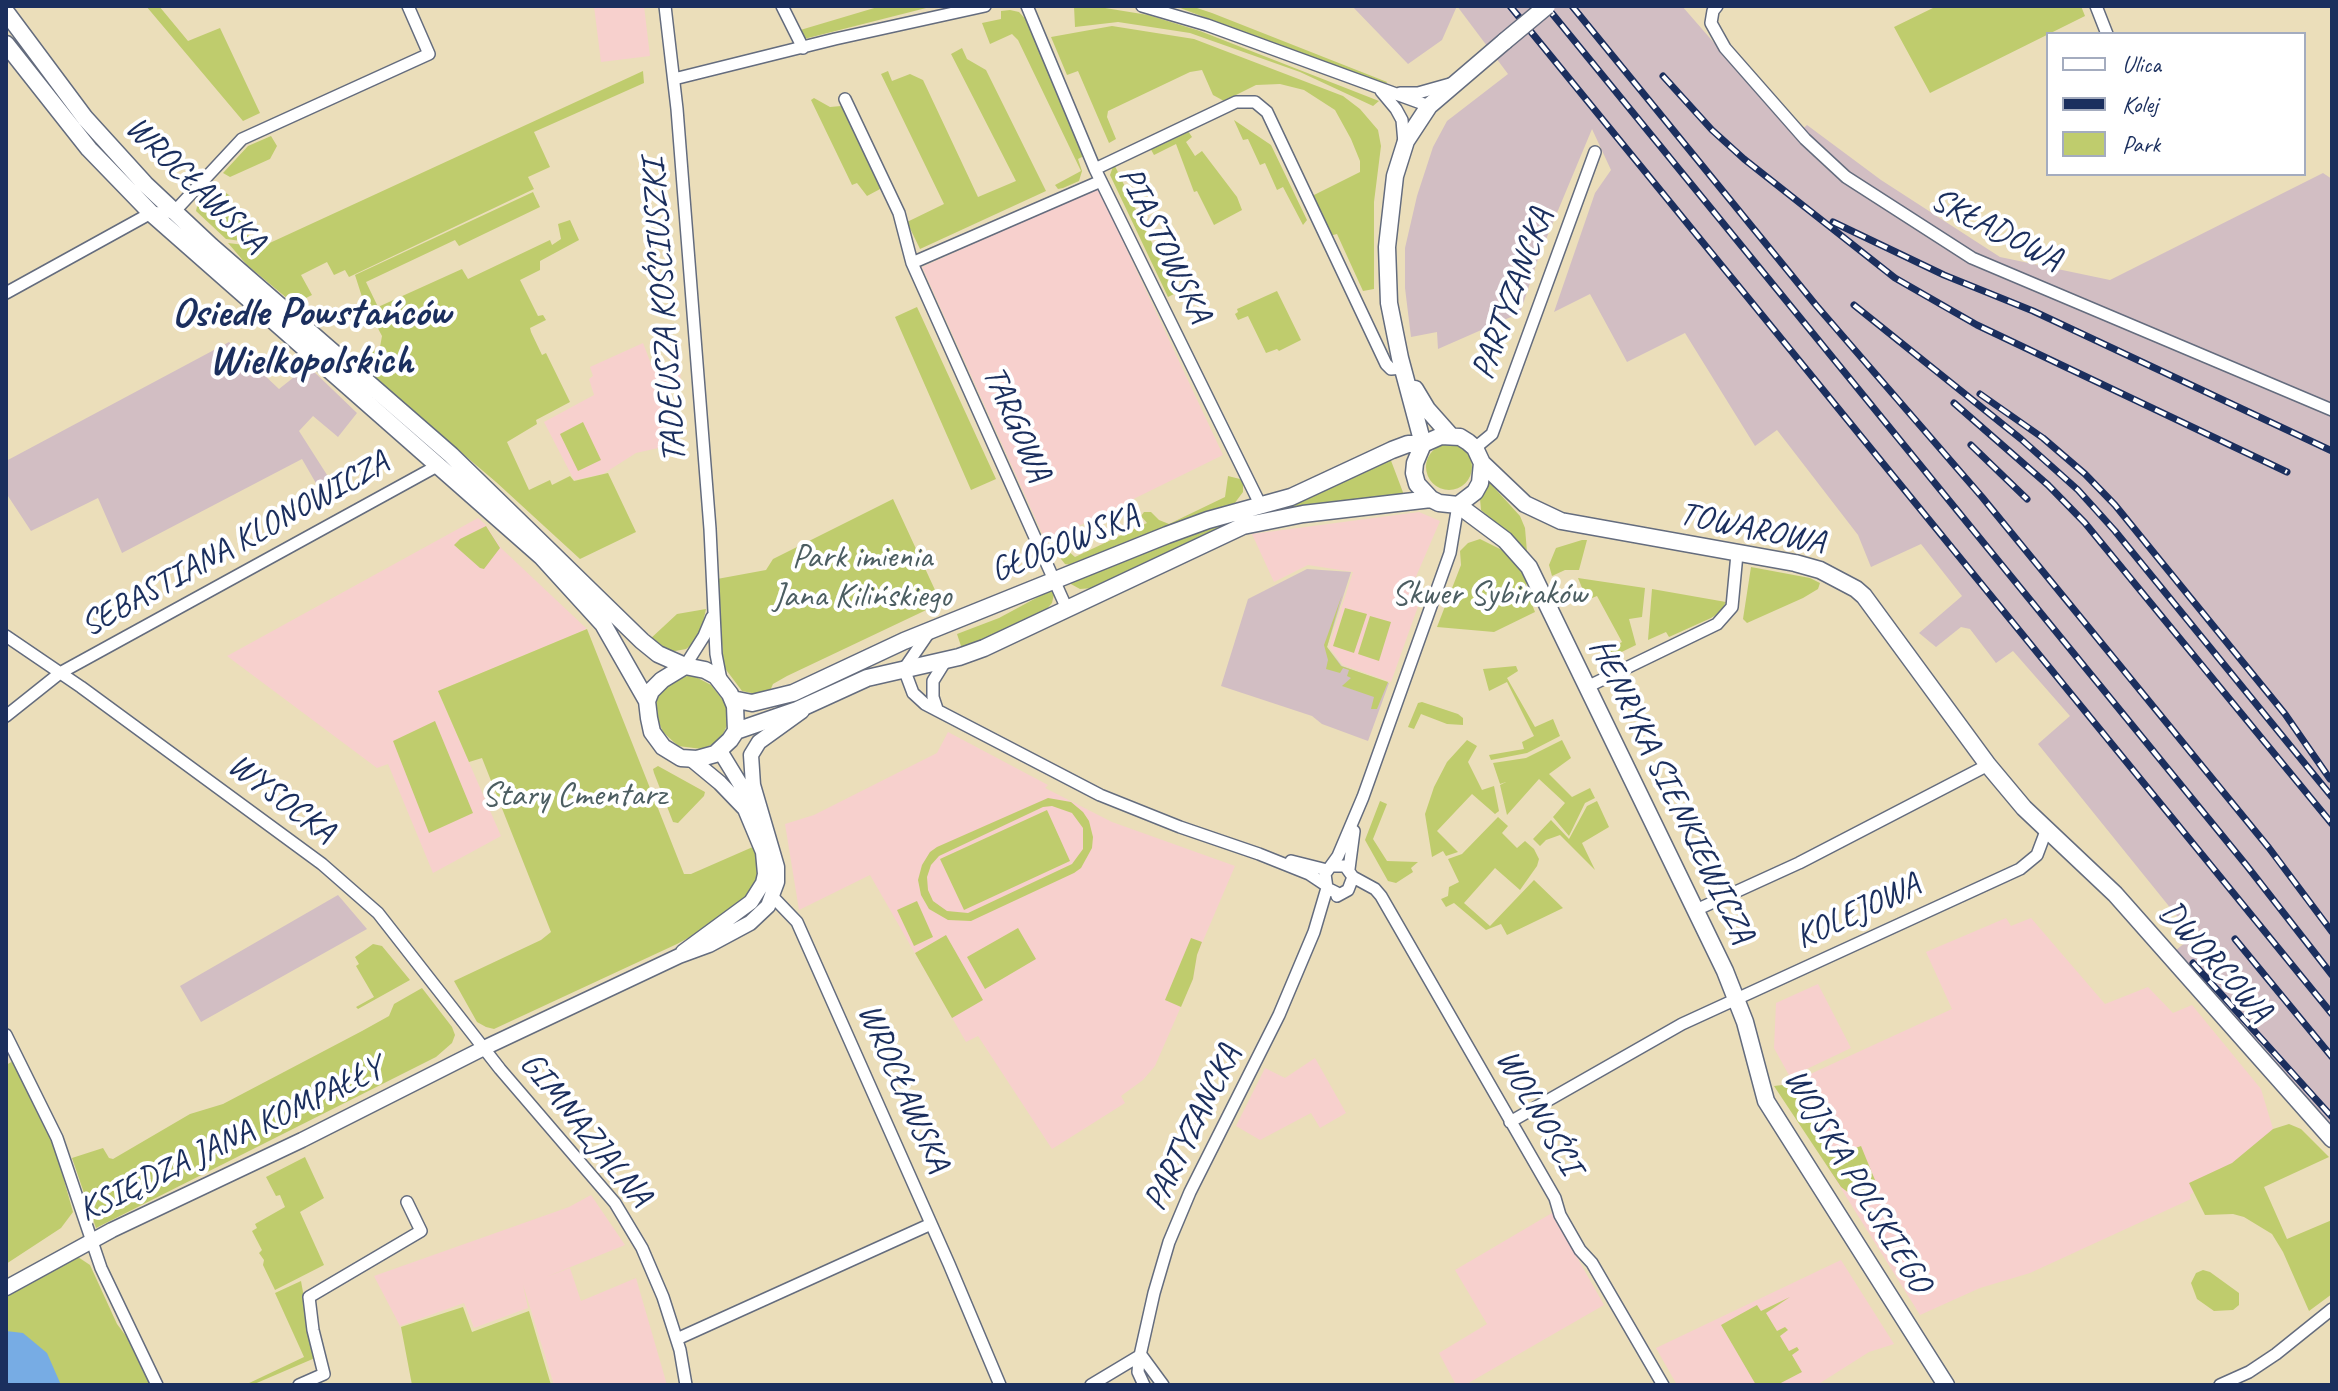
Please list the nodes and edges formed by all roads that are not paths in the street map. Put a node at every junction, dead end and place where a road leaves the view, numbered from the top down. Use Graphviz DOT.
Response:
graph roads {
  1 [pos="408,6"];
  2 [pos="665,6"];
  3 [pos="782,6"];
  4 [pos="985,6"];
  5 [pos="1027,6"];
  6 [pos="1142,6"];
  7 [pos="1547,6"];
  8 [pos="1717,6"];
  9 [pos="2095,6"];
  10 [pos="6,12"];
  11 [pos="2106,32"];
  12 [pos="6,44"];
  13 [pos="31,48"];
  14 [pos="803,48"];
  15 [pos="11,61"];
  16 [pos="674,79"];
  17 [pos="1454,82"];
  18 [pos="1378,88"];
  19 [pos="1394,93"];
  20 [pos="845,99"];
  21 [pos="1429,106"];
  22 [pos="1404,146"];
  23 [pos="1595,152"];
  24 [pos="1095,169"];
  25 [pos="1101,181"];
  26 [pos="174,212"];
  27 [pos="151,213"];
  28 [pos="912,263"];
  29 [pos="6,293"];
  30 [pos="1402,363"];
  31 [pos="2332,410"];
  32 [pos="1451,436"];
  33 [pos="1423,444"];
  34 [pos="1479,456"];
  35 [pos="437,466"];
  36 [pos="1431,499"];
  37 [pos="1458,505"];
  38 [pos="1261,506"];
  39 [pos="1737,554"];
  40 [pos="1055,580"];
  41 [pos="1067,609"];
  42 [pos="713,613"];
  43 [pos="930,631"];
  44 [pos="6,636"];
  45 [pos="946,660"];
  46 [pos="685,666"];
  47 [pos="904,669"];
  48 [pos="60,673"];
  49 [pos="721,680"];
  50 [pos="1587,687"];
  51 [pos="732,699"];
  52 [pos="647,701"];
  53 [pos="809,706"];
  54 [pos="937,709"];
  55 [pos="6,716"];
  56 [pos="736,731"];
  57 [pos="720,751"];
  58 [pos="691,759"];
  59 [pos="1988,765"];
  60 [pos="1358,810"];
  61 [pos="761,819"];
  62 [pos="2046,831"];
  63 [pos="1259,854"];
  64 [pos="1330,868"];
  65 [pos="1351,873"];
  66 [pos="1325,886"];
  67 [pos="1339,894"];
  68 [pos="773,897"];
  69 [pos="1696,910"];
  70 [pos="1314,932"];
  71 [pos="679,956"];
  72 [pos="1737,999"];
  73 [pos="6,1035"];
  74 [pos="484,1048"];
  75 [pos="1510,1122"];
  76 [pos="2332,1139"];
  77 [pos="407,1202"];
  78 [pos="931,1224"];
  79 [pos="91,1241"];
  80 [pos="6,1288"];
  81 [pos="2332,1309"];
  82 [pos="677,1339"];
  83 [pos="1141,1355"];
  84 [pos="157,1385"];
  85 [pos="299,1385"];
  86 [pos="686,1385"];
  87 [pos="1000,1385"];
  88 [pos="1091,1385"];
  89 [pos="1144,1385"];
  90 [pos="1163,1385"];
  91 [pos="1663,1385"];
  92 [pos="1946,1385"];
  93 [pos="2220,1385"];
  1 -- 26 [label="street"];
  2 -- 16 [label="street, TADEUSZA KOŚCIUSZKI"];
  3 -- 14 [label="street"];
  4 -- 14 [label="street"];
  5 -- 24 [label="street, PIASTOWSKA"];
  6 -- 18 [label="street"];
  7 -- 17 [label="main road, bridge"];
  8 -- 31 [label="street, SKŁADOWA"];
  9 -- 11 [label="street"];
  10 -- 13 [label="main road, WROCŁAWSKA"];
  12 -- 15 [label="main road, WROCŁAWSKA"];
  13 -- 15 [label="street"];
  13 -- 26 [label="main road, WROCŁAWSKA"];
  14 -- 16 [label="street"];
  15 -- 27 [label="main road, WROCŁAWSKA"];
  16 -- 42 [label="street, TADEUSZA KOŚCIUSZKI"];
  17 -- 19 [label="street"];
  17 -- 21 [label="main road"];
  18 -- 19 [label="street"];
  18 -- 22 [label="street"];
  19 -- 21 [label="street"];
  20 -- 28 [label="street, TARGOWA"];
  21 -- 22 [label="main road"];
  22 -- 30 [label="main road"];
  23 -- 34 [label="street, PARTYZANCKA"];
  24 -- 25 [label="street, PIASTOWSKA"];
  24 -- 30 [label="street"];
  25 -- 28 [label="street"];
  25 -- 38 [label="street, PIASTOWSKA"];
  26 -- 27 [label="street"];
  26 -- 46 [label="main road, WROCŁAWSKA"];
  27 -- 29 [label="street"];
  27 -- 35 [label="main road, WROCŁAWSKA"];
  28 -- 40 [label="street, TARGOWA"];
  30 -- 32 [label="main road"];
  30 -- 33 [label="main road"];
  32 -- 33 [label="main road"];
  32 -- 34 [label="main road"];
  33 -- 36 [label="main road"];
  33 -- 38 [label="main road, GŁOGOWSKA"];
  34 -- 37 [label="main road"];
  34 -- 39 [label="main road, TOWAROWA"];
  35 -- 48 [label="street, SEBASTIANA KLONOWICZA"];
  35 -- 52 [label="main road, WROCŁAWSKA"];
  36 -- 37 [label="main road"];
  36 -- 41 [label="main road, GŁOGOWSKA"];
  37 -- 50 [label="main road, HENRYKA SIENKIEWICZA"];
  37 -- 60 [label="street"];
  38 -- 40 [label="main road, GŁOGOWSKA"];
  39 -- 50 [label="street"];
  39 -- 59 [label="main road, TOWAROWA"];
  40 -- 41 [label="street, TARGOWA"];
  40 -- 43 [label="main road, GŁOGOWSKA"];
  41 -- 45 [label="main road, GŁOGOWSKA"];
  42 -- 46 [label="street, TADEUSZA KOŚCIUSZKI"];
  42 -- 49 [label="street, TADEUSZA KOŚCIUSZKI"];
  43 -- 47 [label="street"];
  43 -- 51 [label="main road, GŁOGOWSKA"];
  44 -- 48 [label="street, WYSOCKA"];
  45 -- 47 [label="main road, GŁOGOWSKA"];
  45 -- 54 [label="street"];
  46 -- 49 [label="main road"];
  46 -- 52 [label="main road"];
  47 -- 53 [label="main road, GŁOGOWSKA"];
  47 -- 54 [label="street"];
  48 -- 55 [label="street, SEBASTIANA KLONOWICZA"];
  48 -- 74 [label="street, WYSOCKA"];
  49 -- 51 [label="main road"];
  50 -- 69 [label="main road, HENRYKA SIENKIEWICZA"];
  51 -- 56 [label="main road"];
  52 -- 58 [label="main road"];
  53 -- 56 [label="main road, GŁOGOWSKA"];
  53 -- 61 [label="street"];
  54 -- 63 [label="street"];
  56 -- 57 [label="main road"];
  57 -- 58 [label="main road"];
  57 -- 61 [label="street"];
  58 -- 71 [label="street"];
  59 -- 62 [label="main road, TOWAROWA"];
  59 -- 69 [label="street"];
  60 -- 64 [label="street"];
  60 -- 65 [label="street"];
  61 -- 68 [label="street"];
  62 -- 72 [label="street, KOLEJOWA"];
  62 -- 76 [label="main road, DWORCOWA"];
  63 -- 64 [label="street"];
  63 -- 66 [label="street"];
  64 -- 65 [label="street"];
  64 -- 66 [label="street"];
  65 -- 67 [label="street"];
  65 -- 75 [label="street, WOLNOŚCI"];
  66 -- 67 [label="street"];
  66 -- 70 [label="street, PARTYZANCKA"];
  67 -- 70 [label="street, PARTYZANCKA"];
  68 -- 71 [label="street"];
  68 -- 78 [label="street, WROCŁAWSKA"];
  69 -- 72 [label="main road, HENRYKA SIENKIEWICZA"];
  70 -- 83 [label="street, PARTYZANCKA"];
  71 -- 74 [label="street, KSIĘDZA JANA KOMPAŁŁY"];
  72 -- 75 [label="street, KOLEJOWA"];
  72 -- 92 [label="main road, WOJSKA POLSKIEGO"];
  73 -- 79 [label="street"];
  74 -- 79 [label="street, KSIĘDZA JANA KOMPAŁŁY"];
  74 -- 82 [label="street, GIMNAZJALNA"];
  75 -- 91 [label="street, WOLNOŚCI"];
  77 -- 85 [label="street"];
  78 -- 82 [label="street"];
  78 -- 87 [label="street, WROCŁAWSKA"];
  79 -- 80 [label="street, KSIĘDZA JANA KOMPAŁŁY"];
  79 -- 84 [label="street"];
  81 -- 93 [label="street"];
  82 -- 86 [label="street, GIMNAZJALNA"];
  83 -- 88 [label="street"];
  83 -- 89 [label="street, PARTYZANCKA"];
  83 -- 90 [label="street"];
}
